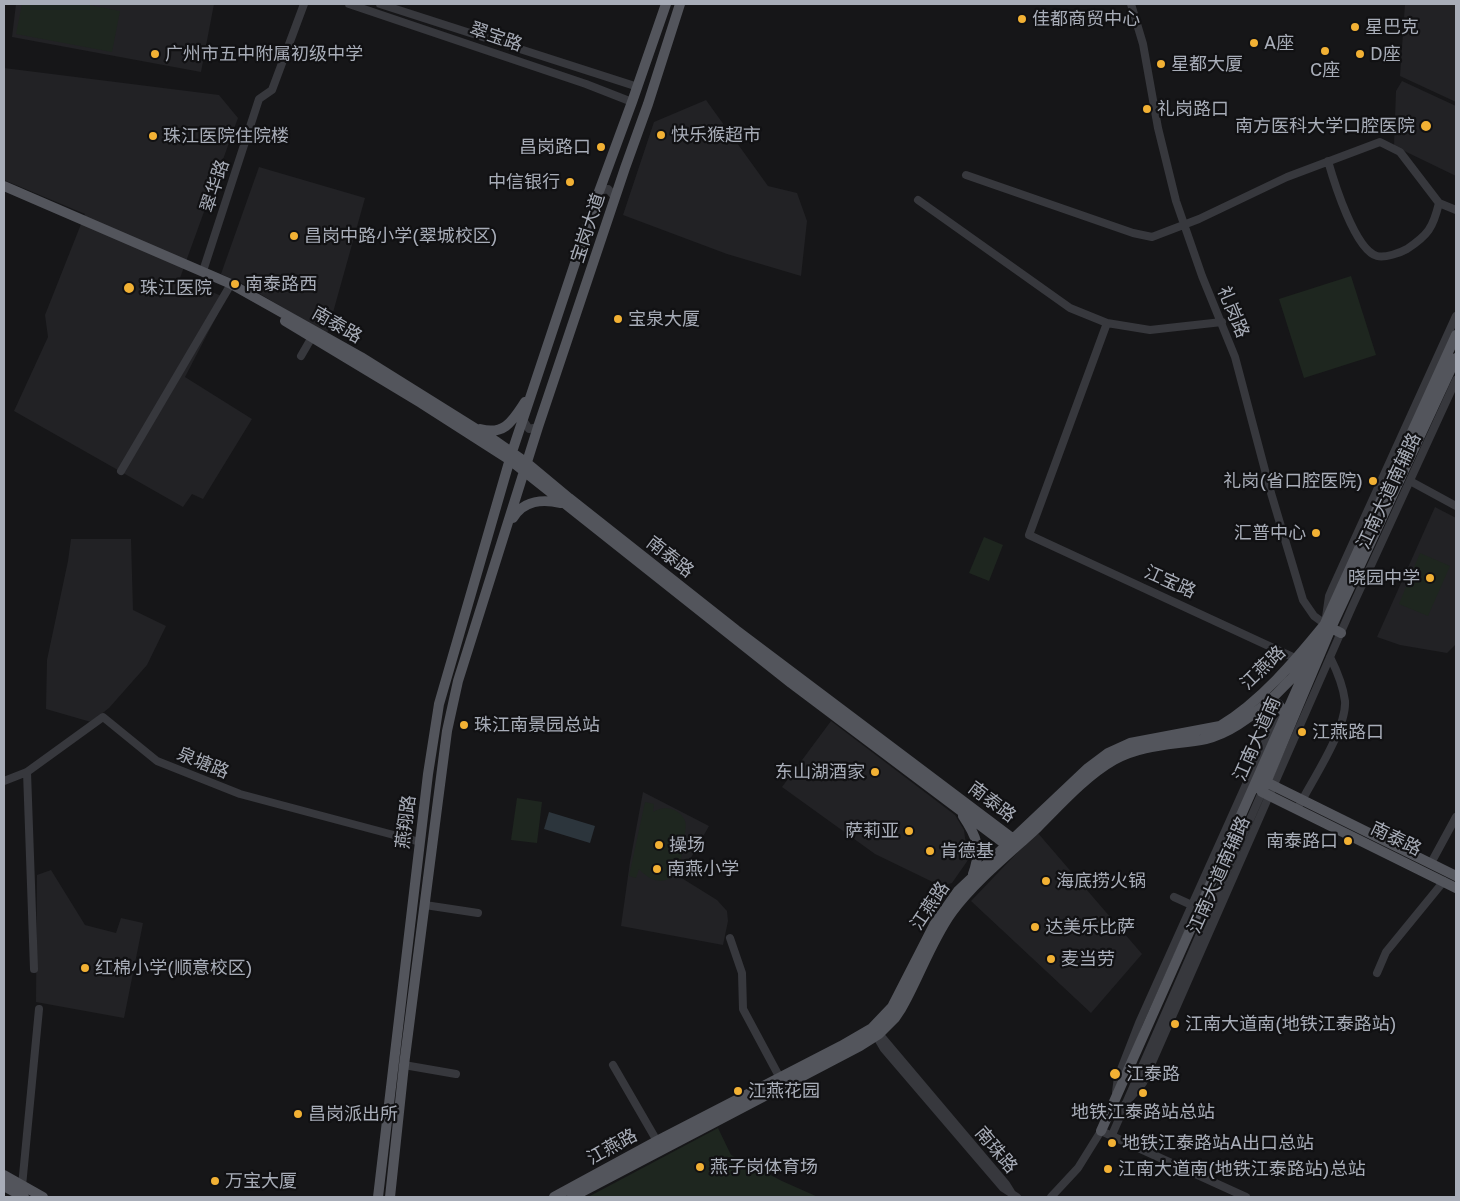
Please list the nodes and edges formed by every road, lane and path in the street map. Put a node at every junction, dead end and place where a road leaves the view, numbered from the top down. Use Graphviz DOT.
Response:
graph roads {
  1 [pos="304,4"];
  2 [pos="349,4"];
  3 [pos="380,4"];
  4 [pos="666,4"];
  5 [pos="680,4"];
  6 [pos="1131,4"];
  7 [pos="638,87"];
  8 [pos="632,102"];
  9 [pos="610,160"];
  10 [pos="1328,161"];
  11 [pos="625,168"];
  12 [pos="966,175"];
  13 [pos="4,186"];
  14 [pos="599,191"];
  15 [pos="4,192"];
  16 [pos="615,196"];
  17 [pos="918,200"];
  18 [pos="1439,203"];
  19 [pos="1456,210"];
  20 [pos="1184,225"];
  21 [pos="203,271"];
  22 [pos="229,287"];
  23 [pos="1456,316"];
  24 [pos="1222,322"];
  25 [pos="1107,323"];
  26 [pos="1456,335"];
  27 [pos="312,337"];
  28 [pos="301,356"];
  29 [pos="1456,358"];
  30 [pos="1456,380"];
  31 [pos="533,391"];
  32 [pos="523,420"];
  33 [pos="538,427"];
  34 [pos="474,428"];
  35 [pos="1419,428"];
  36 [pos="511,456"];
  37 [pos="526,467"];
  38 [pos="121,471"];
  39 [pos="1410,481"];
  40 [pos="499,500"];
  41 [pos="514,504"];
  42 [pos="564,504"];
  43 [pos="1456,506"];
  44 [pos="508,525"];
  45 [pos="1374,527"];
  46 [pos="1332,628"];
  47 [pos="1312,654"];
  48 [pos="1330,657"];
  49 [pos="1297,659"];
  50 [pos="1267,701"];
  51 [pos="1286,715"];
  52 [pos="27,772"];
  53 [pos="4,781"];
  54 [pos="1270,784"];
  55 [pos="1262,791"];
  56 [pos="1303,799"];
  57 [pos="957,806"];
  58 [pos="1297,809"];
  59 [pos="1456,816"];
  60 [pos="420,842"];
  61 [pos="1011,844"];
  62 [pos="1431,863"];
  63 [pos="972,876"];
  64 [pos="1456,876"];
  65 [pos="1444,881"];
  66 [pos="1216,886"];
  67 [pos="1456,888"];
  68 [pos="1228,892"];
  69 [pos="1174,897"];
  70 [pos="425,905"];
  71 [pos="1196,907"];
  72 [pos="478,913"];
  73 [pos="730,938"];
  74 [pos="34,969"];
  75 [pos="1377,974"];
  76 [pos="39,1009"];
  77 [pos="875,1033"];
  78 [pos="1140,1044"];
  79 [pos="1157,1053"];
  80 [pos="404,1065"];
  81 [pos="613,1065"];
  82 [pos="456,1074"];
  83 [pos="780,1078"];
  84 [pos="1120,1101"];
  85 [pos="1101,1131"];
  86 [pos="1112,1135"];
  87 [pos="657,1141"];
  88 [pos="4,1175"];
  89 [pos="4,1186"];
  90 [pos="22,1186"];
  91 [pos="1014,1196"];
  92 [pos="24,1197"];
  93 [pos="43,1197"];
  94 [pos="378,1197"];
  95 [pos="390,1197"];
  96 [pos="554,1197"];
  97 [pos="572,1197"];
  98 [pos="1051,1197"];
  99 [pos="1246,1197"];
  1 -- 21 [label="street, 翠华路"];
  2 -- 8 [label="street, 翠宝路"];
  3 -- 7 [label="street, 翠宝路"];
  4 -- 7 [label="main road, 宝岗大道"];
  5 -- 11 [label="main road, 宝岗大道"];
  6 -- 20 [label="street, 礼岗路"];
  7 -- 8 [label="main road, 宝岗大道"];
  8 -- 9 [label="main road, 宝岗大道"];
  9 -- 11 [label="street"];
  9 -- 14 [label="main road, 宝岗大道"];
  10 -- 18 [label="street"];
  10 -- 18 [label="street"];
  10 -- 20 [label="street"];
  11 -- 16 [label="main road, 宝岗大道"];
  12 -- 20 [label="street"];
  13 -- 21 [label="main road, 南泰路"];
  14 -- 16 [label="street"];
  14 -- 31 [label="main road, 宝岗大道"];
  15 -- 22 [label="main road, 南泰路"];
  16 -- 33 [label="main road, 宝岗大道"];
  17 -- 25 [label="street"];
  18 -- 19 [label="street"];
  20 -- 24 [label="street, 礼岗路"];
  21 -- 22 [label="main road, 南泰路"];
  22 -- 27 [label="main road, 南泰路"];
  22 -- 34 [label="main road, 南泰路"];
  22 -- 38 [label="street"];
  23 -- 35 [label="street, 江南大道南辅路"];
  24 -- 25 [label="street"];
  24 -- 46 [label="street, 礼岗路"];
  25 -- 49 [label="street, 江宝路"];
  26 -- 35 [label="main road, 江南大道南"];
  27 -- 28 [label="street"];
  27 -- 36 [label="main road, 南泰路"];
  29 -- 35 [label="main road, 江南大道南"];
  30 -- 35 [label="street, 江南大道南辅路"];
  31 -- 32 [label="main road, 宝岗大道"];
  31 -- 34 [label="main road"];
  32 -- 33 [label="street"];
  32 -- 36 [label="main road, 宝岗大道"];
  33 -- 37 [label="main road, 宝岗大道"];
  34 -- 36 [label="main road, 南泰路"];
  35 -- 39 [label="street, 江南大道南辅路"];
  35 -- 45 [label="main road, 江南大道南"];
  35 -- 45 [label="street, 江南大道南辅路"];
  36 -- 37 [label="main road, 南泰路"];
  36 -- 40 [label="main road, 燕翔路"];
  37 -- 41 [label="main road, 燕翔路"];
  37 -- 42 [label="main road, 南泰路"];
  37 -- 61 [label="main road, 南泰路"];
  39 -- 43 [label="street"];
  39 -- 45 [label="street, 江南大道南辅路"];
  40 -- 41 [label="street"];
  40 -- 60 [label="main road, 燕翔路"];
  41 -- 44 [label="main road, 燕翔路"];
  42 -- 44 [label="main road"];
  42 -- 57 [label="main road, 南泰路"];
  44 -- 70 [label="main road, 燕翔路"];
  45 -- 46 [label="main road, 江南大道南"];
  45 -- 46 [label="street, 江南大道南辅路"];
  46 -- 47 [label="main road, 江燕路"];
  46 -- 48 [label="street, 江南大道南辅路"];
  46 -- 49 [label="main road, 江燕路"];
  46 -- 54 [label="main road, 江南大道南"];
  47 -- 50 [label="main road, 江燕路"];
  47 -- 51 [label="main road, 江南大道南"];
  48 -- 54 [label="street, 江南大道南辅路"];
  48 -- 56 [label="street"];
  49 -- 61 [label="main road, 江燕路"];
  50 -- 51 [label="main road"];
  50 -- 61 [label="main road, 江燕路"];
  51 -- 55 [label="main road, 江南大道南"];
  51 -- 71 [label="street, 江南大道南辅路"];
  52 -- 53 [label="street, 泉塘路"];
  52 -- 60 [label="street, 泉塘路"];
  52 -- 74 [label="street"];
  54 -- 55 [label="main road"];
  54 -- 55 [label="street, 江南大道南辅路"];
  54 -- 56 [label="main road, 南泰路"];
  55 -- 58 [label="main road, 南泰路"];
  55 -- 66 [label="main road, 江南大道南"];
  55 -- 68 [label="street, 江南大道南辅路"];
  56 -- 58 [label="street"];
  56 -- 62 [label="main road, 南泰路"];
  57 -- 61 [label="main road, 南泰路"];
  57 -- 63 [label="main road"];
  58 -- 65 [label="main road, 南泰路"];
  59 -- 62 [label="street"];
  60 -- 94 [label="main road, 燕翔路"];
  61 -- 63 [label="main road, 江燕路"];
  61 -- 77 [label="main road, 江燕路"];
  62 -- 64 [label="main road, 南泰路"];
  63 -- 77 [label="main road, 江燕路"];
  65 -- 67 [label="main road, 南泰路"];
  65 -- 75 [label="street"];
  66 -- 68 [label="street"];
  66 -- 71 [label="main road, 江南大道南"];
  66 -- 78 [label="street, 江南大道南"];
  68 -- 79 [label="street, 江南大道南辅路"];
  69 -- 71 [label="street"];
  70 -- 72 [label="street"];
  70 -- 80 [label="main road, 燕翔路"];
  71 -- 78 [label="main road, 江南大道南"];
  73 -- 83 [label="street"];
  76 -- 90 [label="street"];
  77 -- 83 [label="main road, 江燕路"];
  77 -- 91 [label="street, 南珠路"];
  77 -- 97 [label="main road, 江燕路"];
  78 -- 79 [label="street"];
  78 -- 84 [label="main road, 江南大道南"];
  79 -- 84 [label="street, 江南大道南辅路"];
  80 -- 82 [label="street"];
  80 -- 95 [label="main road, 燕翔路"];
  81 -- 87 [label="street"];
  83 -- 87 [label="main road, 江燕路"];
  84 -- 85 [label="main road, 江南大道南"];
  84 -- 86 [label="street, 江南大道南"];
  85 -- 86 [label="street"];
  85 -- 98 [label="street"];
  86 -- 99 [label="street"];
  87 -- 96 [label="main road, 江燕路"];
  88 -- 90 [label="main road"];
  89 -- 92 [label="main road"];
  90 -- 93 [label="main road"];
}
